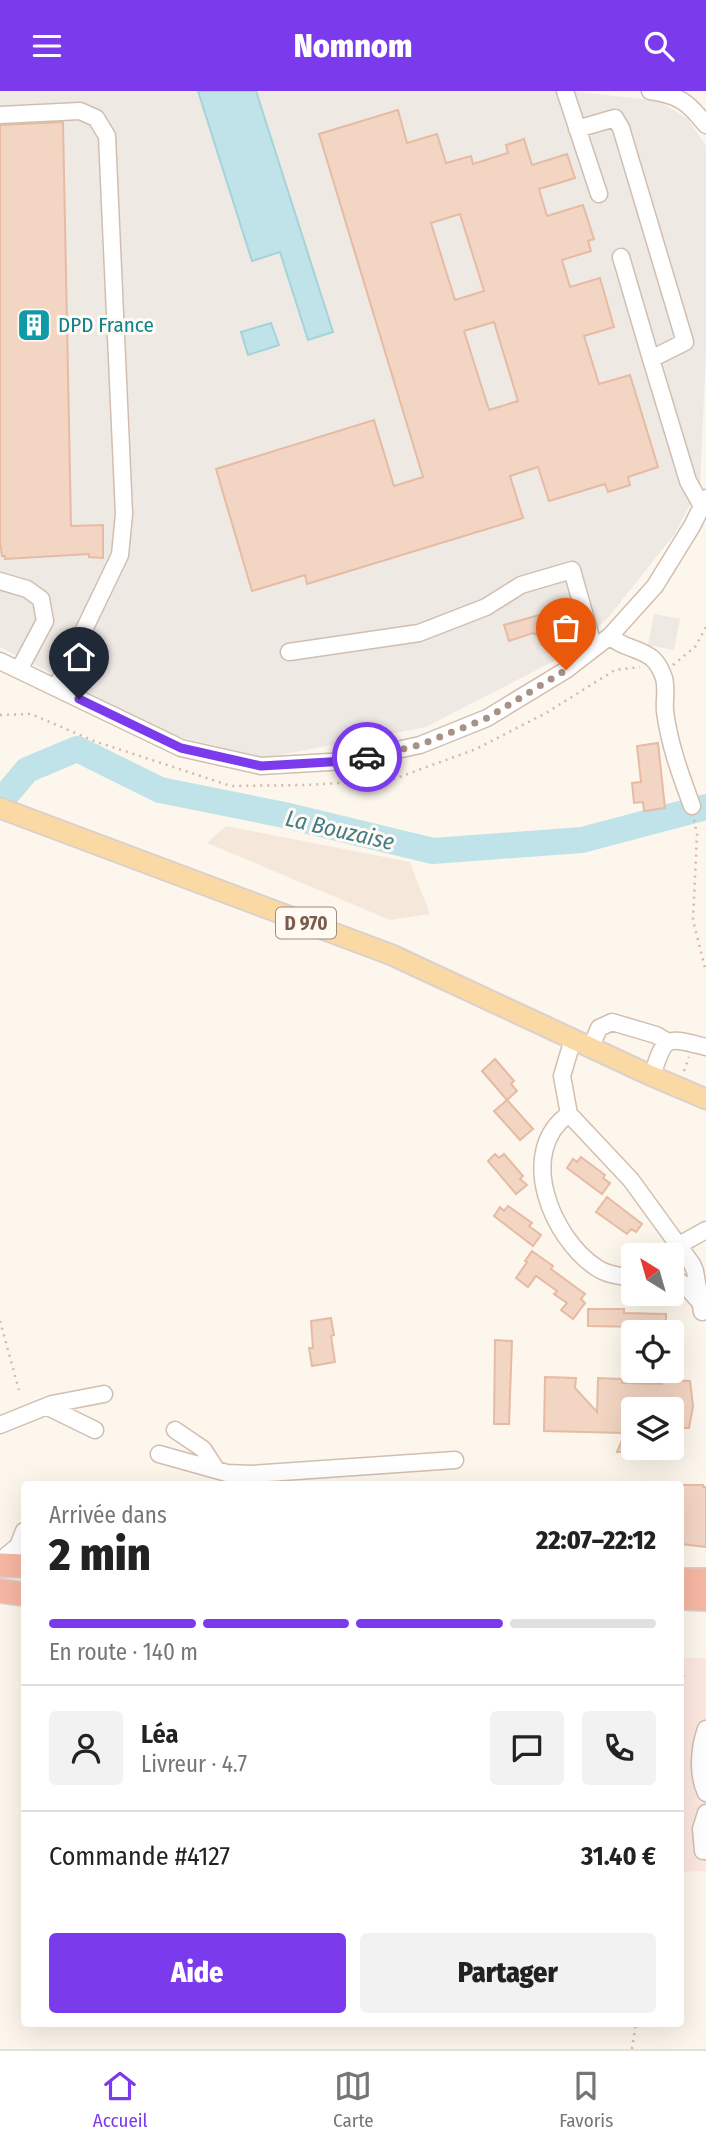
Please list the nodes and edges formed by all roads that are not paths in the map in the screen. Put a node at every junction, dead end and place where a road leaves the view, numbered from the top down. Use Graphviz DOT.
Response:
graph roads {
  1 [pos="565,91"];
  2 [pos="650,91"];
  3 [pos="0,115"];
  4 [pos="706,125"];
  5 [pos="577,129"];
  6 [pos="599,194"];
  7 [pos="621,257"];
  8 [pos="651,359"];
  9 [pos="704,502"];
  10 [pos="0,581"];
  11 [pos="610,636"];
  12 [pos="594,649"];
  13 [pos="289,652"];
  14 [pos="0,661"];
  15 [pos="19,670"];
  16 [pos="56,688"];
  17 [pos="692,806"];
  18 [pos="8,810"];
  19 [pos="668,1042"];
  20 [pos="582,1043"];
  21 [pos="706,1047"];
  22 [pos="652,1076"];
  23 [pos="706,1099"];
  24 [pos="569,1114"];
  25 [pos="706,1230"];
  26 [pos="678,1243"];
  27 [pos="683,1243"];
  28 [pos="684,1253"];
  29 [pos="621,1275"];
  30 [pos="684,1284"];
  31 [pos="104,1394"];
  32 [pos="48,1407"];
  33 [pos="0,1425"];
  34 [pos="95,1430"];
  35 [pos="175,1430"];
  36 [pos="159,1454"];
  37 [pos="455,1460"];
  38 [pos="216,1469"];
  39 [pos="21,1538"];
  40 [pos="0,1563"];
  41 [pos="21,1566"];
  42 [pos="684,1580"];
  43 [pos="706,1580"];
  44 [pos="0,1591"];
  45 [pos="21,1594"];
  46 [pos="684,1598"];
  47 [pos="706,1599"];
  48 [pos="706,1729"];
  49 [pos="706,1793"];
  50 [pos="706,1813"];
  51 [pos="706,1851"];
  1 -- 5 [label="street"];
  2 -- 4 [label="street"];
  3 -- 16 [label="street"];
  5 -- 6 [label="street"];
  5 -- 8 [label="street"];
  7 -- 8 [label="street"];
  8 -- 9 [label="street"];
  9 -- 11 [label="street"];
  10 -- 15 [label="street"];
  11 -- 12 [label="street"];
  11 -- 17 [label="street"];
  12 -- 13 [label="street"];
  12 -- 16 [label="street"];
  14 -- 15 [label="street"];
  15 -- 16 [label="street"];
  18 -- 20 [label="main road, D 970"];
  19 -- 20 [label="street"];
  19 -- 21 [label="street"];
  19 -- 22 [label="street"];
  20 -- 22 [label="main road, D 970"];
  20 -- 24 [label="street"];
  22 -- 23 [label="main road, D 970"];
  24 -- 26 [label="street"];
  24 -- 29 [label="street"];
  25 -- 27 [label="street"];
  28 -- 30 [label="street"];
  31 -- 32 [label="street"];
  32 -- 33 [label="street"];
  32 -- 34 [label="street"];
  35 -- 38 [label="street"];
  36 -- 38 [label="street"];
  37 -- 38 [label="street"];
  39 -- 40 [label="street"];
  40 -- 41 [label="highway"];
  42 -- 43 [label="highway"];
  44 -- 45 [label="highway"];
  46 -- 47 [label="highway"];
  48 -- 49 [label="street"];
  50 -- 51 [label="street"];
}
